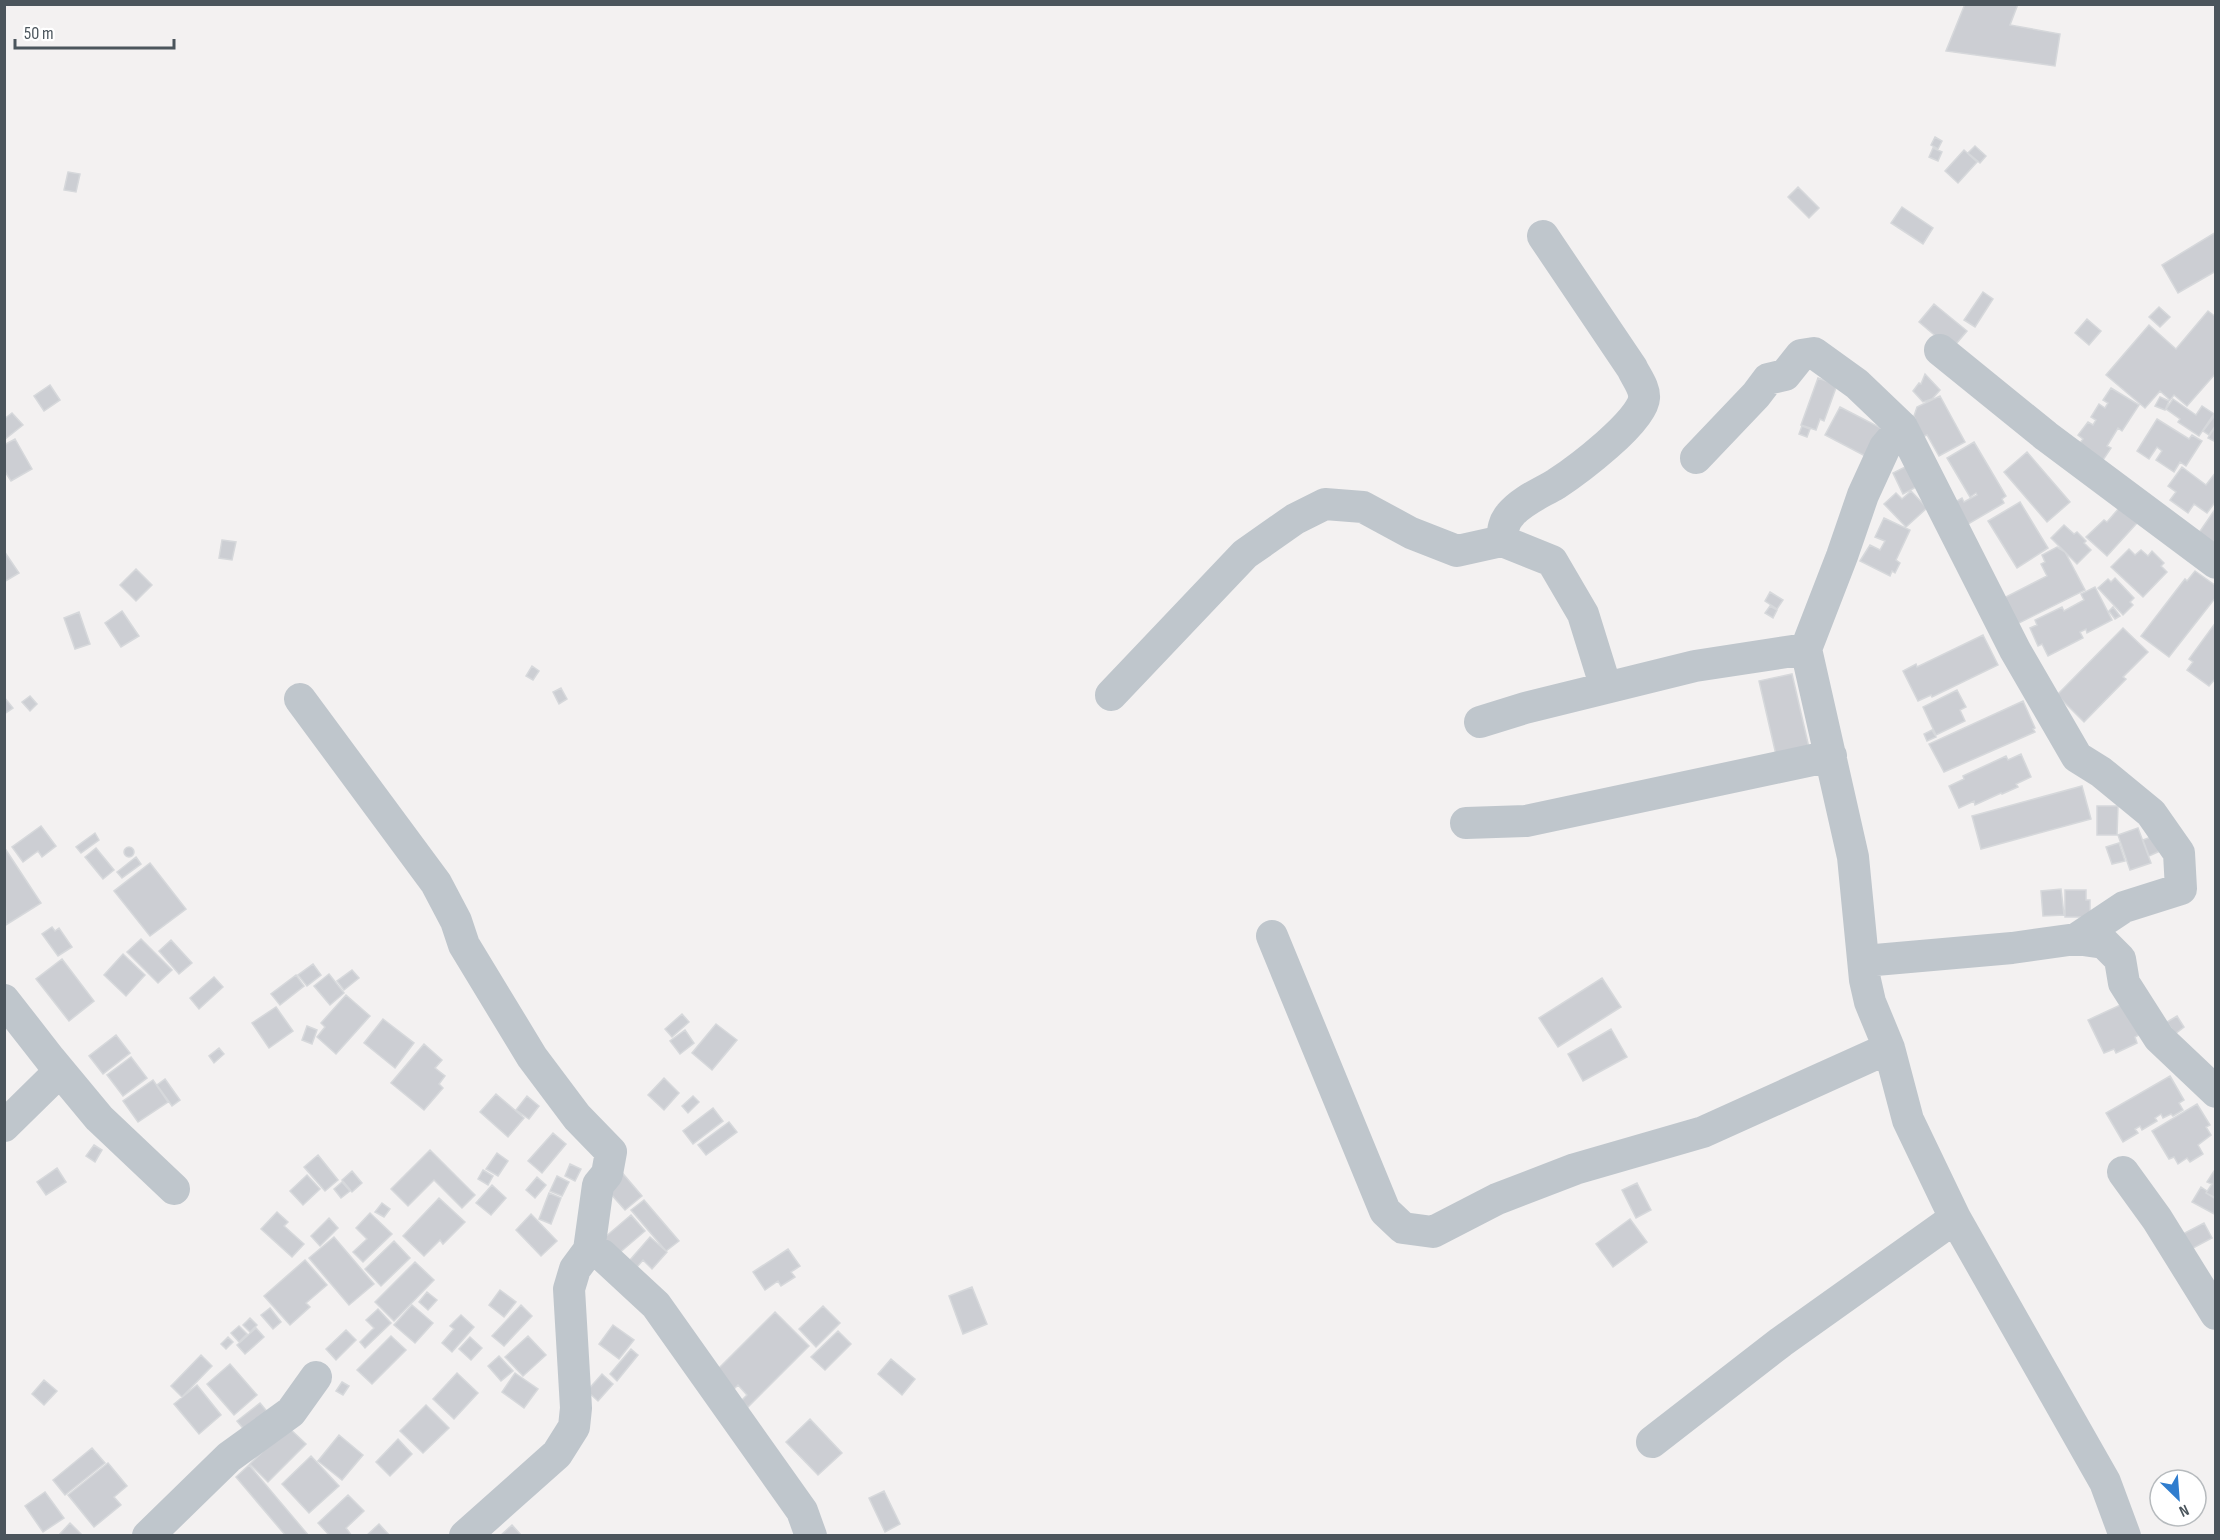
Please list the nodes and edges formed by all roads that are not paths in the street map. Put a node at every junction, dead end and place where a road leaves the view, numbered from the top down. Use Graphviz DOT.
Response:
graph roads {
  1 [pos="1544,236"];
  2 [pos="1940,350"];
  3 [pos="1902,426"];
  4 [pos="1696,458"];
  5 [pos="1502,541"];
  6 [pos="2216,563"];
  7 [pos="1806,649"];
  8 [pos="1606,688"];
  9 [pos="1111,695"];
  10 [pos="300,699"];
  11 [pos="1480,722"];
  12 [pos="1831,756"];
  13 [pos="1466,823"];
  14 [pos="1272,936"];
  15 [pos="2076,939"];
  16 [pos="1864,961"];
  17 [pos="4,1000"];
  18 [pos="1889,1048"];
  19 [pos="60,1071"];
  20 [pos="2216,1092"];
  21 [pos="4,1126"];
  22 [pos="2123,1172"];
  23 [pos="174,1189"];
  24 [pos="1955,1218"];
  25 [pos="589,1250"];
  26 [pos="2216,1314"];
  27 [pos="316,1377"];
  28 [pos="1652,1442"];
  29 [pos="148,1536"];
  30 [pos="465,1536"];
  31 [pos="811,1536"];
  32 [pos="2125,1536"];
  1 -- 5 [label="street"];
  2 -- 6 [label="street"];
  3 -- 4 [label="street"];
  3 -- 7 [label="street"];
  3 -- 15 [label="street"];
  5 -- 8 [label="street"];
  5 -- 9 [label="street"];
  7 -- 8 [label="street"];
  7 -- 12 [label="street"];
  8 -- 11 [label="street"];
  10 -- 25 [label="street"];
  12 -- 13 [label="street"];
  12 -- 16 [label="street"];
  14 -- 18 [label="street"];
  15 -- 16 [label="street"];
  15 -- 20 [label="street"];
  16 -- 18 [label="street"];
  17 -- 19 [label="street"];
  18 -- 24 [label="street"];
  19 -- 21 [label="street"];
  19 -- 23 [label="street"];
  22 -- 26 [label="street"];
  24 -- 28 [label="street"];
  24 -- 32 [label="street"];
  25 -- 30 [label="street"];
  25 -- 31 [label="street"];
  27 -- 29 [label="street"];
}
